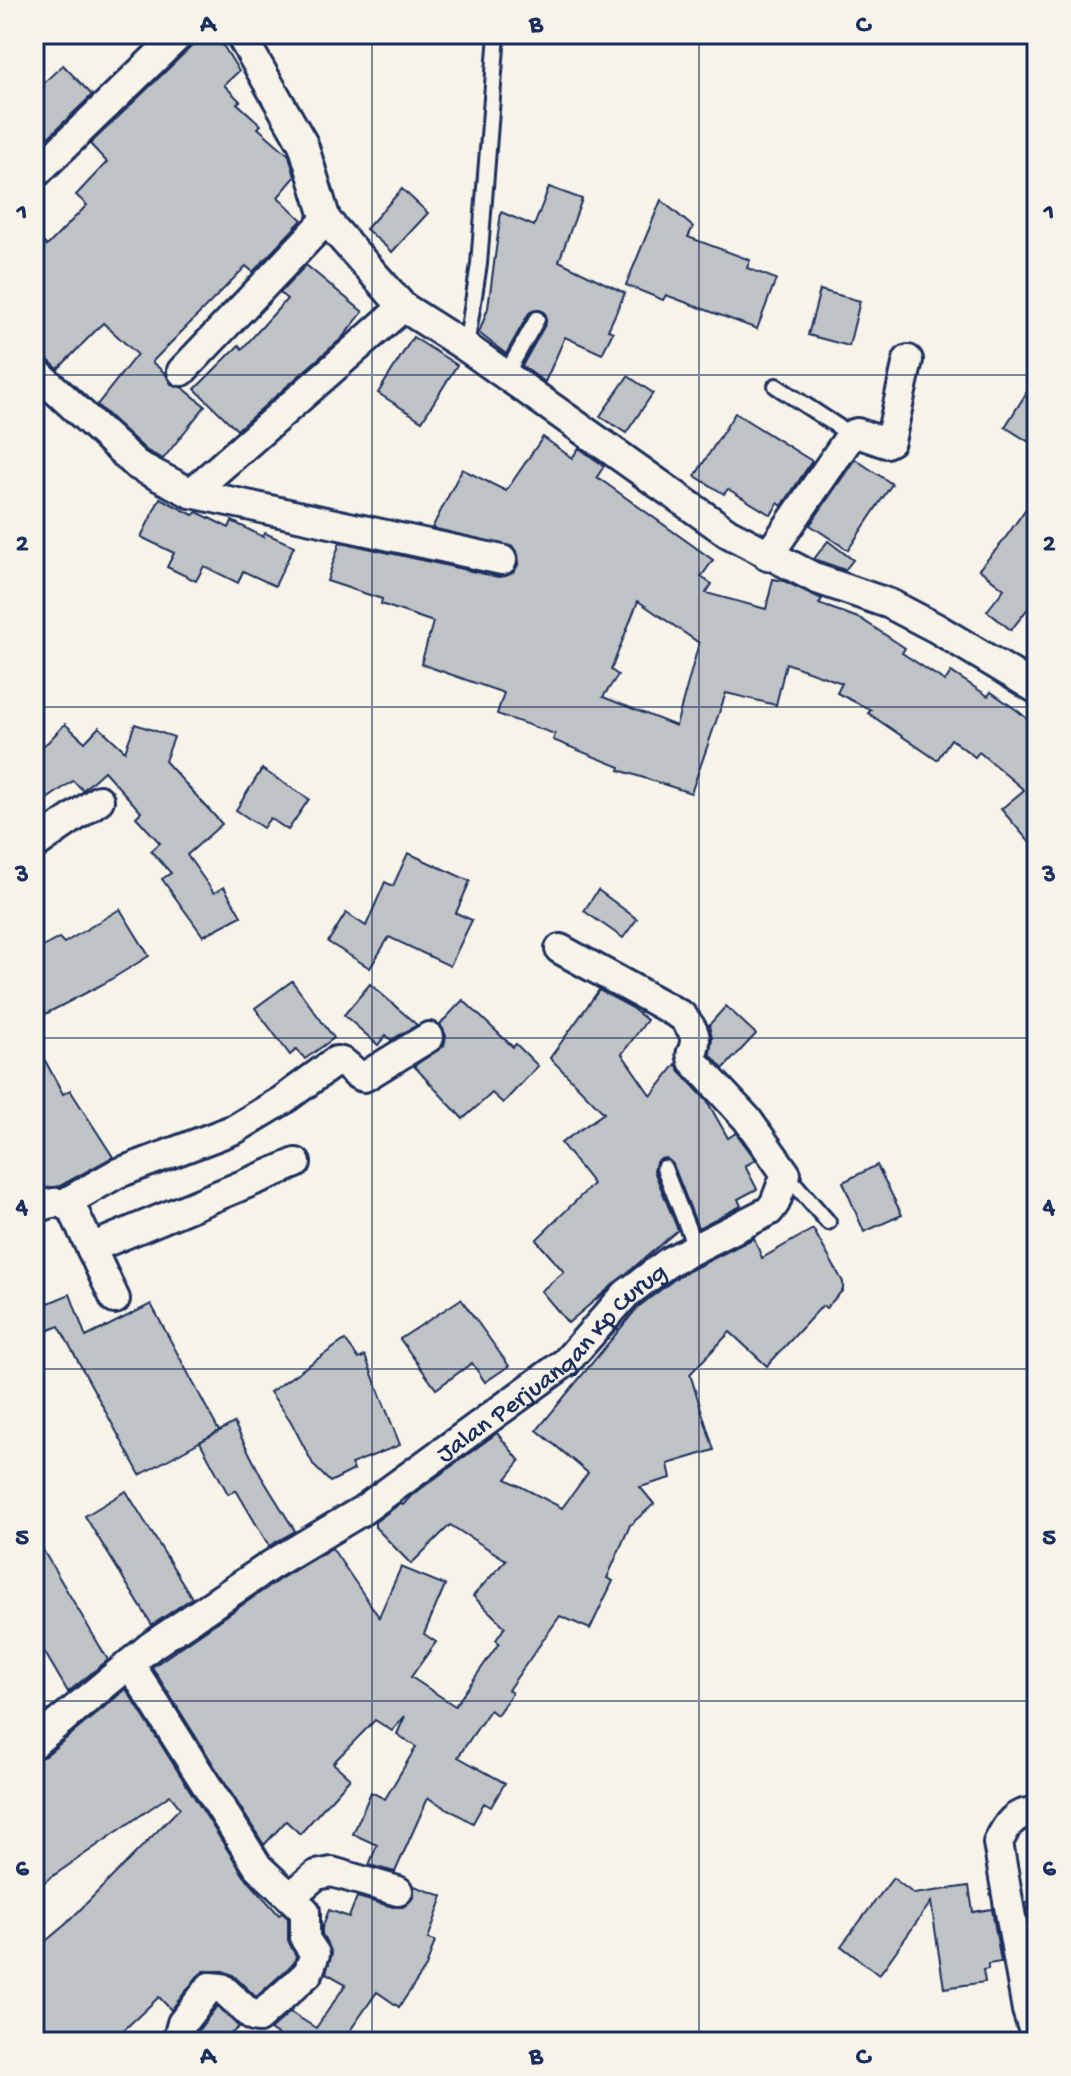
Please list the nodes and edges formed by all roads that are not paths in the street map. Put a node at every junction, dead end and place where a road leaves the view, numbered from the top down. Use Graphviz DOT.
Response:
graph roads {
  1 [pos="180,34"];
  2 [pos="240,34"];
  3 [pos="497,34"];
  4 [pos="34,175"];
  5 [pos="326,220"];
  6 [pos="403,307"];
  7 [pos="537,319"];
  8 [pos="466,347"];
  9 [pos="908,360"];
  10 [pos="34,370"];
  11 [pos="182,371"];
  12 [pos="505,376"];
  13 [pos="776,386"];
  14 [pos="851,435"];
  15 [pos="191,493"];
  16 [pos="768,556"];
  17 [pos="502,560"];
  18 [pos="1037,689"];
  19 [pos="99,800"];
  20 [pos="34,845"];
  21 [pos="560,949"];
  22 [pos="429,1037"];
  23 [pos="296,1163"];
  24 [pos="664,1168"];
  25 [pos="786,1174"];
  26 [pos="65,1203"];
  27 [pos="34,1209"];
  28 [pos="828,1222"];
  29 [pos="91,1248"];
  30 [pos="696,1249"];
  31 [pos="115,1299"];
  32 [pos="130,1664"];
  33 [pos="34,1743"];
  34 [pos="1037,1812"];
  35 [pos="398,1891"];
  36 [pos="291,1896"];
  37 [pos="1037,2041"];
  38 [pos="177,2042"];
  1 -- 4 [label="street"];
  2 -- 5 [label="street"];
  3 -- 8 [label="lane"];
  5 -- 6 [label="street"];
  5 -- 11 [label="street"];
  6 -- 8 [label="street"];
  6 -- 15 [label="street"];
  7 -- 12 [label="lane"];
  8 -- 12 [label="street"];
  9 -- 14 [label="street"];
  10 -- 15 [label="street"];
  12 -- 16 [label="street"];
  13 -- 14 [label="lane"];
  14 -- 16 [label="street"];
  15 -- 17 [label="street"];
  16 -- 18 [label="street"];
  19 -- 20 [label="street"];
  21 -- 25 [label="street"];
  22 -- 26 [label="street"];
  23 -- 29 [label="street"];
  24 -- 30 [label="lane"];
  25 -- 28 [label="lane"];
  25 -- 30 [label="street, Jalan Perjuangan Kp Curug"];
  26 -- 27 [label="street"];
  26 -- 29 [label="street"];
  29 -- 31 [label="street"];
  30 -- 32 [label="street, Jalan Perjuangan Kp Curug"];
  32 -- 33 [label="street, Jalan Perjuangan Kp Curug"];
  32 -- 36 [label="street"];
  34 -- 37 [label="street"];
  35 -- 36 [label="street"];
  36 -- 38 [label="street"];
}
